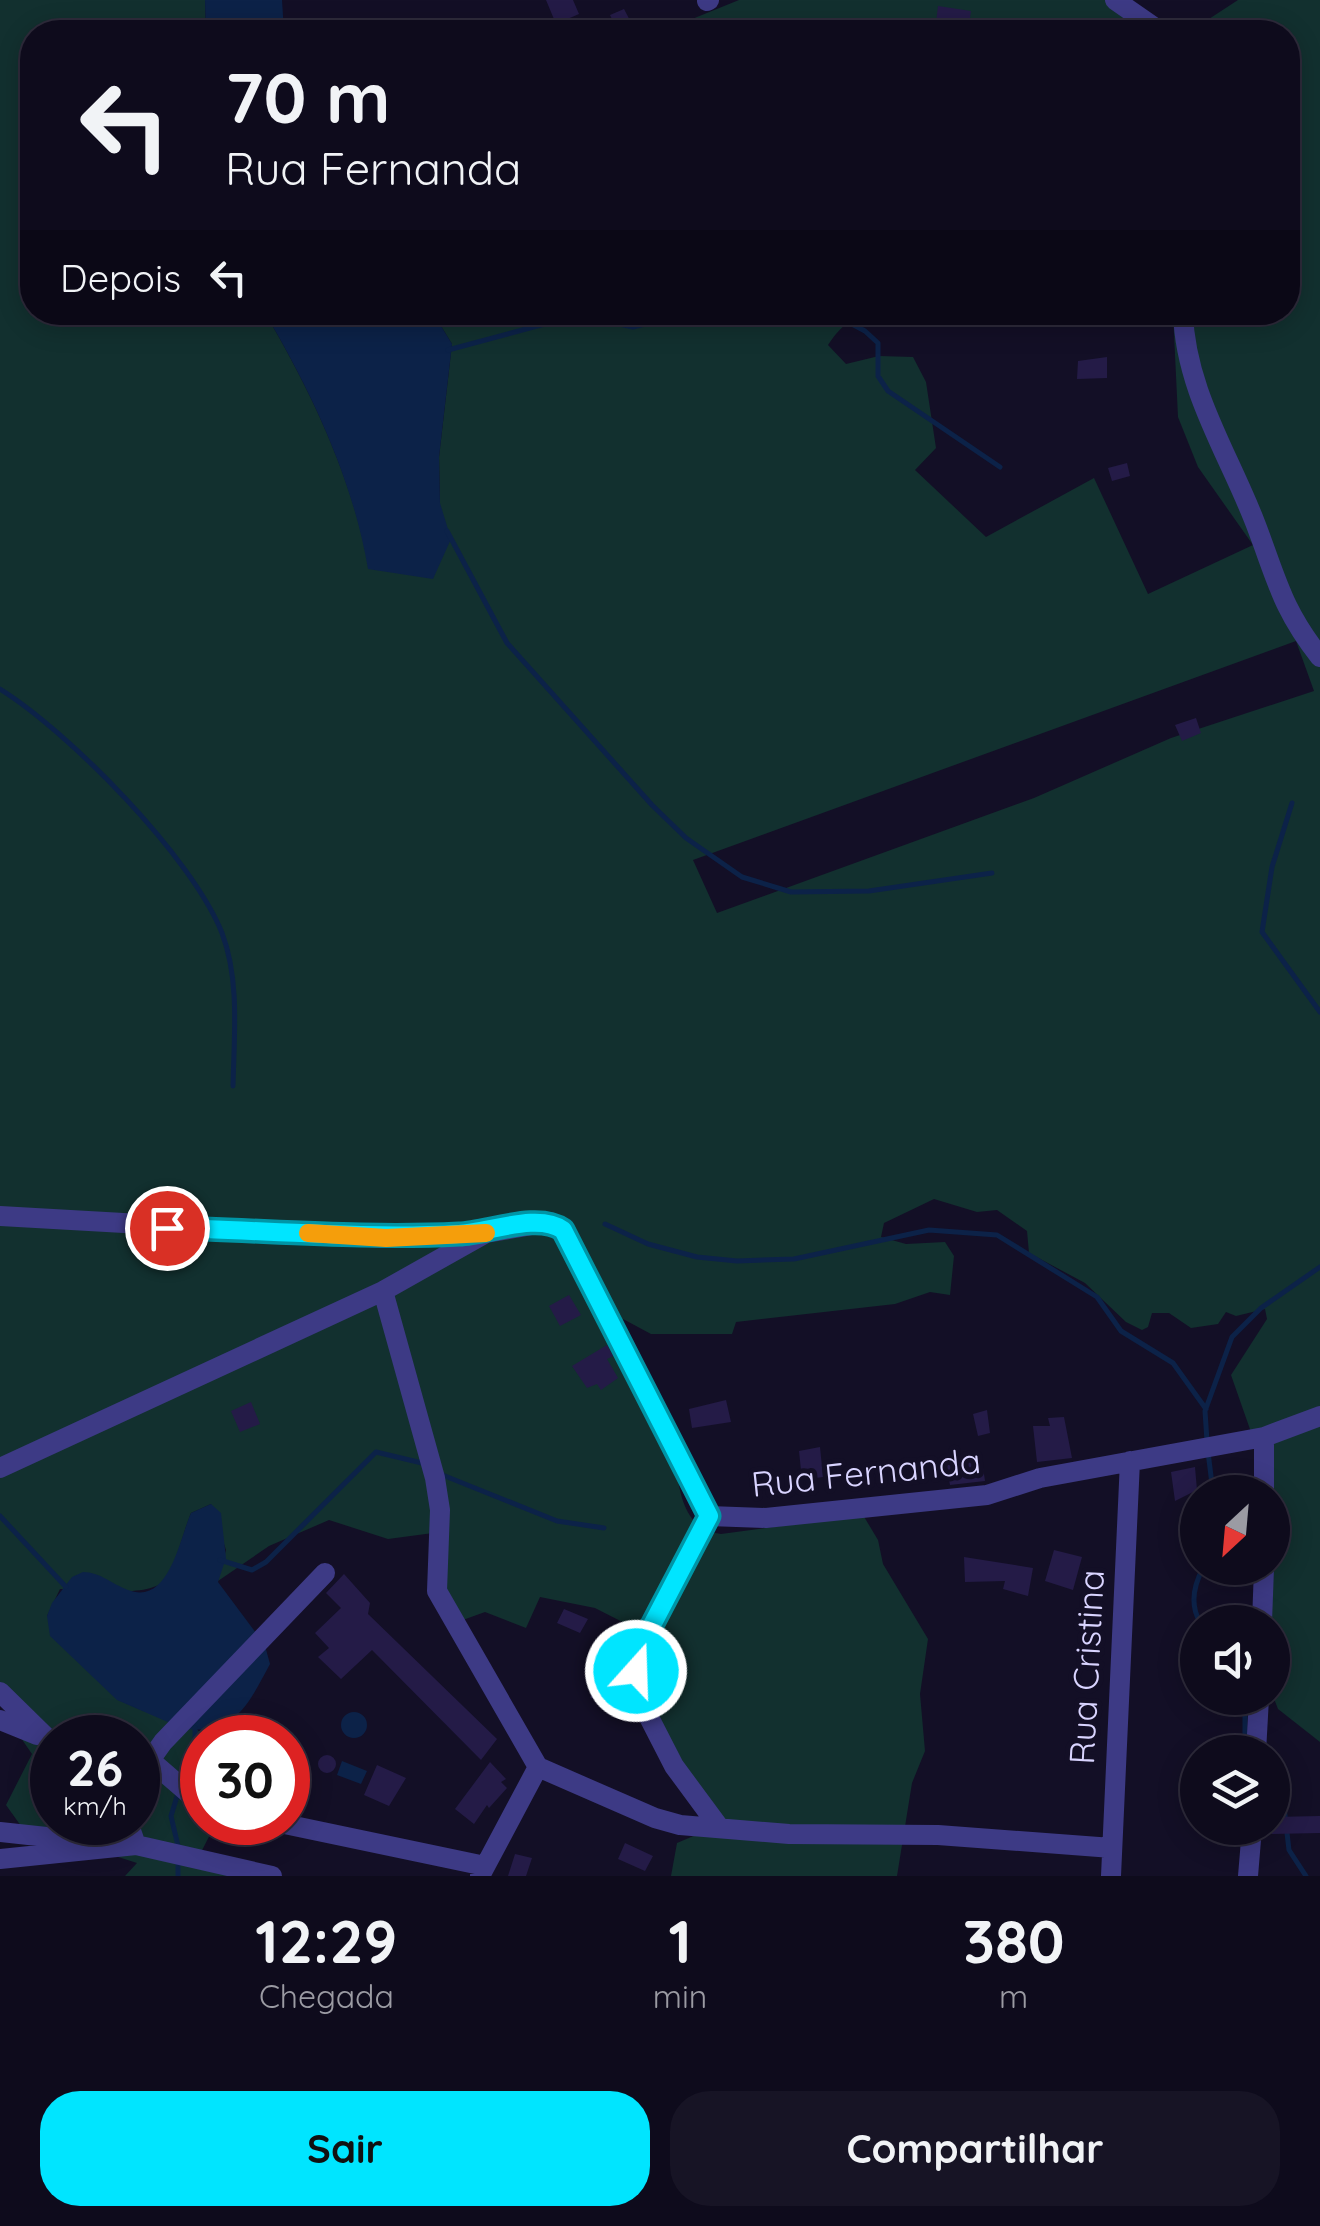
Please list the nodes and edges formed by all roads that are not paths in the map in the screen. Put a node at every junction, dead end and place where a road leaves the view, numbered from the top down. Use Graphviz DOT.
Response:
graph roads {
  1 [pos="1116,0"];
  2 [pos="1144,20"];
  3 [pos="1183,325"];
  4 [pos="1320,656"];
  5 [pos="0,1216"];
  6 [pos="486,1233"];
  7 [pos="383,1290"];
  8 [pos="1320,1416"];
  9 [pos="1264,1436"];
  10 [pos="1130,1461"];
  11 [pos="0,1468"];
  12 [pos="1264,1475"];
  13 [pos="709,1516"];
  14 [pos="325,1573"];
  15 [pos="0,1692"];
  16 [pos="0,1720"];
  17 [pos="30,1721"];
  18 [pos="30,1733"];
  19 [pos="160,1752"];
  20 [pos="538,1767"];
  21 [pos="719,1827"];
  22 [pos="310,1830"];
  23 [pos="0,1832"];
  24 [pos="1251,1845"];
  25 [pos="128,1846"];
  26 [pos="1112,1848"];
  27 [pos="0,1858"];
  28 [pos="483,1871"];
  29 [pos="272,1876"];
  30 [pos="1110,1876"];
  31 [pos="1248,1876"];
  1 -- 2 [label="street"];
  3 -- 4 [label="street"];
  5 -- 6 [label="street"];
  6 -- 7 [label="street"];
  6 -- 13 [label="street, Rua Fernanda"];
  7 -- 11 [label="street"];
  7 -- 20 [label="street"];
  8 -- 9 [label="street, Rua Fernanda"];
  9 -- 10 [label="street, Rua Fernanda"];
  9 -- 12 [label="street"];
  10 -- 13 [label="street, Rua Fernanda"];
  10 -- 26 [label="street, Rua Cristina"];
  13 -- 21 [label="street"];
  14 -- 19 [label="street"];
  15 -- 17 [label="street"];
  16 -- 18 [label="street"];
  20 -- 21 [label="street"];
  20 -- 28 [label="street"];
  21 -- 26 [label="street"];
  22 -- 28 [label="street"];
  23 -- 25 [label="street"];
  24 -- 31 [label="street"];
  25 -- 27 [label="street"];
  25 -- 29 [label="street"];
  26 -- 30 [label="street, Rua Cristina"];
}
